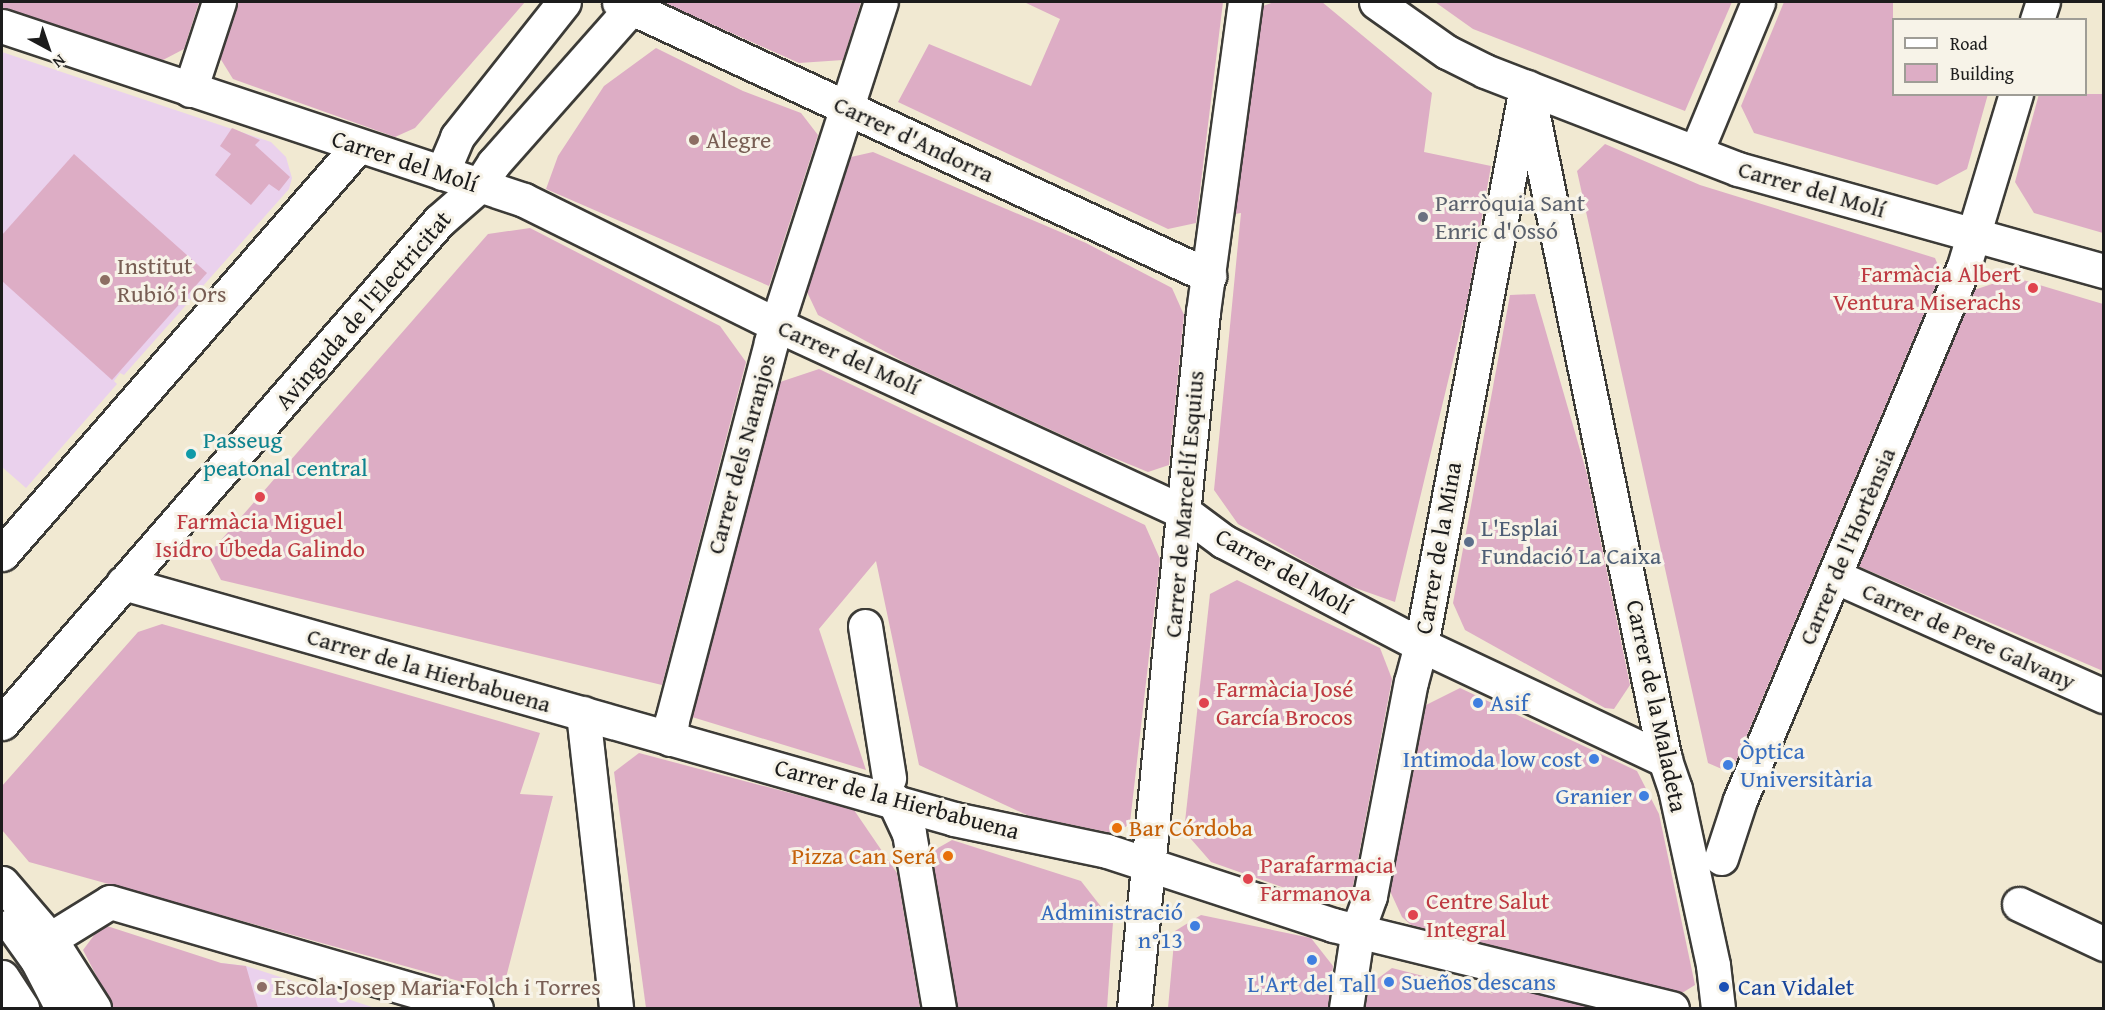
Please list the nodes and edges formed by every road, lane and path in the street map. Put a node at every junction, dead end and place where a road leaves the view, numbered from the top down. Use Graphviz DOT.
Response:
graph roads {
  1 [pos="219,2"];
  2 [pos="564,2"];
  3 [pos="881,2"];
  4 [pos="1245,2"];
  5 [pos="1376,2"];
  6 [pos="1758,2"];
  7 [pos="2043,2"];
  8 [pos="626,4"];
  9 [pos="2038,18"];
  10 [pos="2,26"];
  11 [pos="1527,87"];
  12 [pos="190,90"];
  13 [pos="2015,96"];
  14 [pos="848,108"];
  15 [pos="358,146"];
  16 [pos="1696,152"];
  17 [pos="442,173"];
  18 [pos="479,186"];
  19 [pos="1975,234"];
  20 [pos="2103,271"];
  21 [pos="1209,276"];
  22 [pos="779,326"];
  23 [pos="1184,512"];
  24 [pos="2,554"];
  25 [pos="1834,576"];
  26 [pos="123,583"];
  27 [pos="865,626"];
  28 [pos="1421,645"];
  29 [pos="2103,696"];
  30 [pos="583,713"];
  31 [pos="2,723"];
  32 [pos="670,739"];
  33 [pos="1665,760"];
  34 [pos="891,789"];
  35 [pos="1721,858"];
  36 [pos="1148,867"];
  37 [pos="2,883"];
  38 [pos="2019,904"];
  39 [pos="2,913"];
  40 [pos="1358,929"];
  41 [pos="50,939"];
  42 [pos="2103,944"];
  43 [pos="2,977"];
  44 [pos="22,1008"];
  45 [pos="62,1008"];
  46 [pos="94,1008"];
  47 [pos="476,1008"];
  48 [pos="616,1008"];
  49 [pos="939,1008"];
  50 [pos="1134,1008"];
  51 [pos="1346,1008"];
  52 [pos="1672,1008"];
  53 [pos="1718,1008"];
  1 -- 12 [label="street"];
  2 -- 17 [label="street, Avinguda de l'Electricitat"];
  3 -- 14 [label="street, Carrer dels Naranjos"];
  4 -- 21 [label="street, Carrer de Marcel·lí Esquius"];
  5 -- 11 [label="street, Carrer del Molí"];
  6 -- 16 [label="street"];
  7 -- 9 [label="street"];
  8 -- 14 [label="street, Carrer d'Andorra"];
  8 -- 18 [label="street, Avinguda de l'Electricitat"];
  10 -- 12 [label="street, Carrer del Molí"];
  11 -- 16 [label="street, Carrer del Molí"];
  11 -- 28 [label="street, Carrer de la Mina"];
  11 -- 33 [label="street, Carrer de la Maladeta"];
  12 -- 15 [label="street, Carrer del Molí"];
  13 -- 19 [label="street, Carrer de l'Hortènsia"];
  14 -- 21 [label="street, Carrer d'Andorra"];
  14 -- 22 [label="street, Carrer dels Naranjos"];
  15 -- 17 [label="street, Carrer del Molí"];
  15 -- 24 [label="street"];
  16 -- 19 [label="street, Carrer del Molí"];
  17 -- 18 [label="street, Carrer del Molí"];
  18 -- 22 [label="street, Carrer del Molí"];
  18 -- 26 [label="street, Avinguda de l'Electricitat"];
  19 -- 20 [label="street, Carrer del Molí"];
  19 -- 25 [label="street, Carrer de l'Hortènsia"];
  21 -- 23 [label="street, Carrer de Marcel·lí Esquius"];
  22 -- 23 [label="street, Carrer del Molí"];
  22 -- 32 [label="street, Carrer dels Naranjos"];
  23 -- 28 [label="street, Carrer del Molí"];
  23 -- 36 [label="street, Carrer de Marcel·lí Esquius"];
  25 -- 29 [label="street, Carrer de Pere Galvany"];
  25 -- 35 [label="street, Carrer de l'Hortènsia"];
  26 -- 30 [label="street, Carrer de la Hierbabuena"];
  26 -- 31 [label="street, Avinguda de l'Electricitat"];
  27 -- 34 [label="street"];
  28 -- 33 [label="street, Carrer del Molí"];
  28 -- 40 [label="street, Carrer de la Mina"];
  30 -- 32 [label="street, Carrer de la Hierbabuena"];
  30 -- 48 [label="street"];
  32 -- 34 [label="street, Carrer de la Hierbabuena"];
  33 -- 53 [label="street, Carrer de la Maladeta"];
  34 -- 36 [label="street, Carrer de la Hierbabuena"];
  34 -- 49 [label="street"];
  36 -- 40 [label="street, Carrer de la Hierbabuena"];
  36 -- 50 [label="street, Carrer de Marcel·lí Esquius"];
  37 -- 41 [label="street"];
  38 -- 42 [label="street"];
  39 -- 45 [label="street"];
  40 -- 51 [label="street, Carrer de la Mina"];
  40 -- 52 [label="street, Carrer de la Hierbabuena"];
  41 -- 46 [label="street"];
  41 -- 47 [label="street"];
  43 -- 44 [label="street"];
}
